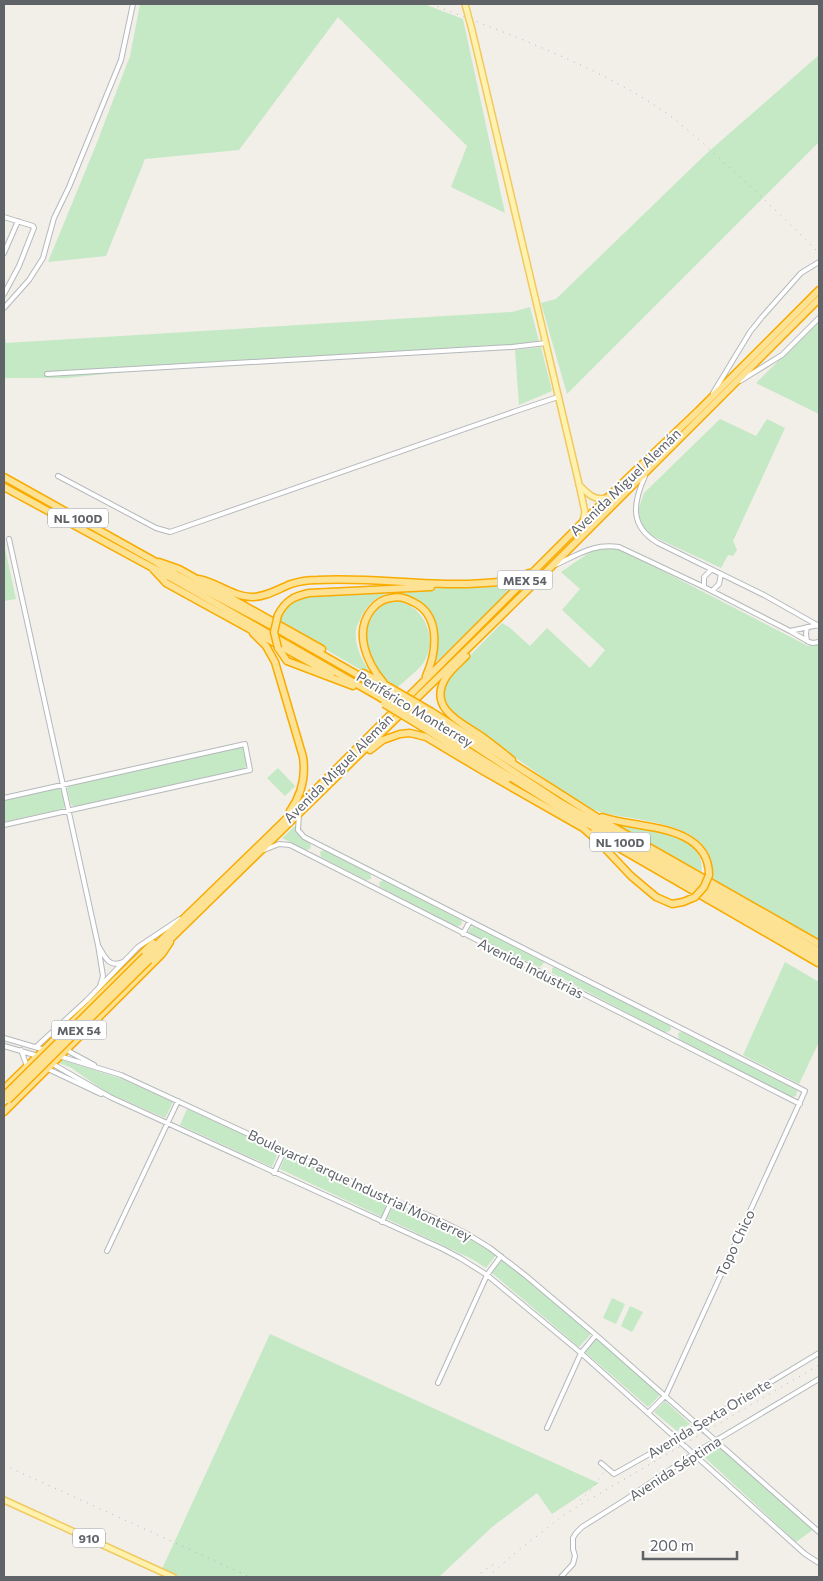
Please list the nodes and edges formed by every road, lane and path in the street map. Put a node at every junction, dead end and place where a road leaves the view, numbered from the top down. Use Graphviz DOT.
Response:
graph roads {
  1 [pos="133,4"];
  2 [pos="465,4"];
  3 [pos="4,217"];
  4 [pos="18,221"];
  5 [pos="4,254"];
  6 [pos="818,264"];
  7 [pos="819,290"];
  8 [pos="4,294"];
  9 [pos="819,299"];
  10 [pos="4,308"];
  11 [pos="819,318"];
  12 [pos="774,340"];
  13 [pos="546,343"];
  14 [pos="47,374"];
  15 [pos="732,386"];
  16 [pos="558,397"];
  17 [pos="698,411"];
  18 [pos="646,474"];
  19 [pos="58,476"];
  20 [pos="4,477"];
  21 [pos="579,484"];
  22 [pos="4,487"];
  23 [pos="609,496"];
  24 [pos="580,526"];
  25 [pos="10,539"];
  26 [pos="154,565"];
  27 [pos="551,567"];
  28 [pos="537,569"];
  29 [pos="711,570"];
  30 [pos="721,574"];
  31 [pos="198,579"];
  32 [pos="444,584"];
  33 [pos="704,587"];
  34 [pos="712,591"];
  35 [pos="233,621"];
  36 [pos="819,625"];
  37 [pos="807,627"];
  38 [pos="790,631"];
  39 [pos="481,636"];
  40 [pos="807,641"];
  41 [pos="819,642"];
  42 [pos="423,682"];
  43 [pos="353,686"];
  44 [pos="387,688"];
  45 [pos="380,699"];
  46 [pos="431,714"];
  47 [pos="423,725"];
  48 [pos="362,754"];
  49 [pos="543,784"];
  50 [pos="63,785"];
  51 [pos="4,798"];
  52 [pos="545,806"];
  53 [pos="69,811"];
  54 [pos="589,812"];
  55 [pos="299,814"];
  56 [pos="281,824"];
  57 [pos="4,825"];
  58 [pos="583,828"];
  59 [pos="262,850"];
  60 [pos="188,915"];
  61 [pos="470,921"];
  62 [pos="174,928"];
  63 [pos="463,934"];
  64 [pos="172,939"];
  65 [pos="819,944"];
  66 [pos="98,945"];
  67 [pos="819,951"];
  68 [pos="147,958"];
  69 [pos="126,960"];
  70 [pos="819,960"];
  71 [pos="100,986"];
  72 [pos="87,1000"];
  73 [pos="80,1014"];
  74 [pos="57,1036"];
  75 [pos="4,1038"];
  76 [pos="4,1046"];
  77 [pos="36,1047"];
  78 [pos="68,1047"];
  79 [pos="21,1050"];
  80 [pos="43,1050"];
  81 [pos="37,1056"];
  82 [pos="59,1056"];
  83 [pos="27,1066"];
  84 [pos="50,1066"];
  85 [pos="108,1071"];
  86 [pos="40,1076"];
  87 [pos="4,1089"];
  88 [pos="806,1091"];
  89 [pos="5,1099"];
  90 [pos="178,1101"];
  91 [pos="800,1104"];
  92 [pos="4,1112"];
  93 [pos="168,1123"];
  94 [pos="284,1151"];
  95 [pos="274,1173"];
  96 [pos="392,1200"];
  97 [pos="382,1222"];
  98 [pos="107,1251"];
  99 [pos="501,1256"];
  100 [pos="486,1275"];
  101 [pos="596,1335"];
  102 [pos="581,1353"];
  103 [pos="819,1353"];
  104 [pos="819,1379"];
  105 [pos="438,1383"];
  106 [pos="666,1395"];
  107 [pos="648,1413"];
  108 [pos="698,1425"];
  109 [pos="547,1428"];
  110 [pos="676,1439"];
  111 [pos="715,1441"];
  112 [pos="695,1453"];
  113 [pos="601,1463"];
  114 [pos="4,1501"];
  115 [pos="819,1532"];
  116 [pos="819,1563"];
  117 [pos="168,1577"];
  118 [pos="173,1577"];
  119 [pos="561,1577"];
  1 -- 10 [label="street"];
  2 -- 13 [label="main road, bridge"];
  3 -- 4 [label="street"];
  4 -- 5 [label="street"];
  4 -- 8 [label="street"];
  6 -- 17 [label="street"];
  7 -- 12 [label="highway, Avenida Miguel Alemán / MEX 54"];
  9 -- 12 [label="highway, Avenida Miguel Alemán / MEX 54"];
  11 -- 15 [label="street"];
  12 -- 15 [label="highway, Avenida Miguel Alemán / MEX 54"];
  12 -- 17 [label="highway, Avenida Miguel Alemán / MEX 54"];
  13 -- 14 [label="street"];
  13 -- 16 [label="main road"];
  15 -- 18 [label="highway, Avenida Miguel Alemán / MEX 54"];
  16 -- 19 [label="street"];
  16 -- 21 [label="main road"];
  17 -- 23 [label="highway, Avenida Miguel Alemán / MEX 54"];
  18 -- 27 [label="highway, Avenida Miguel Alemán / MEX 54"];
  18 -- 29 [label="street"];
  20 -- 26 [label="highway, Periférico Monterrey / NL 100D"];
  21 -- 23 [label="main road"];
  21 -- 24 [label="main road"];
  22 -- 26 [label="highway, Periférico Monterrey / NL 100D"];
  23 -- 24 [label="highway, Avenida Miguel Alemán / MEX 54"];
  24 -- 28 [label="highway, Avenida Miguel Alemán / MEX 54"];
  25 -- 50 [label="street"];
  26 -- 31 [label="highway"];
  26 -- 35 [label="highway"];
  26 -- 44 [label="highway, Periférico Monterrey / NL 100D"];
  26 -- 45 [label="highway, Periférico Monterrey / NL 100D"];
  27 -- 33 [label="street"];
  27 -- 39 [label="highway, Avenida Miguel Alemán / MEX 54"];
  28 -- 32 [label="highway"];
  28 -- 42 [label="highway, Avenida Miguel Alemán / MEX 54"];
  29 -- 30 [label="street"];
  29 -- 33 [label="street"];
  30 -- 34 [label="street"];
  30 -- 36 [label="street"];
  31 -- 32 [label="highway"];
  31 -- 44 [label="highway"];
  32 -- 43 [label="highway, bridge"];
  33 -- 34 [label="street"];
  34 -- 38 [label="street"];
  35 -- 43 [label="highway"];
  35 -- 56 [label="highway"];
  36 -- 37 [label="street"];
  37 -- 38 [label="street"];
  37 -- 40 [label="street"];
  38 -- 40 [label="street"];
  39 -- 48 [label="highway, Avenida Miguel Alemán / MEX 54"];
  39 -- 49 [label="highway"];
  40 -- 41 [label="street"];
  42 -- 44 [label="highway"];
  42 -- 56 [label="highway, Avenida Miguel Alemán / MEX 54"];
  43 -- 45 [label="highway"];
  44 -- 46 [label="highway, Periférico Monterrey / NL 100D, bridge"];
  45 -- 47 [label="highway, Periférico Monterrey / NL 100D, bridge"];
  46 -- 49 [label="highway"];
  46 -- 67 [label="highway, Periférico Monterrey / NL 100D"];
  47 -- 52 [label="highway"];
  47 -- 70 [label="highway, Periférico Monterrey / NL 100D"];
  48 -- 52 [label="highway"];
  48 -- 55 [label="highway, Avenida Miguel Alemán / MEX 54"];
  49 -- 54 [label="highway"];
  50 -- 51 [label="street"];
  50 -- 53 [label="street"];
  50 -- 53 [label="street"];
  52 -- 58 [label="highway"];
  53 -- 57 [label="street"];
  53 -- 66 [label="street"];
  54 -- 58 [label="highway, bridge"];
  54 -- 65 [label="highway"];
  55 -- 59 [label="highway, Avenida Miguel Alemán / MEX 54"];
  55 -- 61 [label="street, Avenida Industrias"];
  56 -- 60 [label="highway, Avenida Miguel Alemán / MEX 54"];
  58 -- 70 [label="highway"];
  59 -- 63 [label="street, Avenida Industrias"];
  59 -- 64 [label="highway, Avenida Miguel Alemán / MEX 54"];
  60 -- 62 [label="highway, Avenida Miguel Alemán / MEX 54"];
  60 -- 69 [label="street"];
  61 -- 63 [label="street"];
  61 -- 88 [label="street, Avenida Industrias"];
  62 -- 68 [label="highway, Avenida Miguel Alemán / MEX 54"];
  62 -- 73 [label="highway"];
  63 -- 91 [label="street, Avenida Industrias"];
  64 -- 68 [label="highway, Avenida Miguel Alemán / MEX 54"];
  64 -- 78 [label="highway"];
  66 -- 69 [label="street"];
  66 -- 71 [label="street"];
  68 -- 89 [label="highway, Avenida Miguel Alemán / MEX 54, bridge"];
  69 -- 71 [label="street"];
  71 -- 72 [label="street"];
  72 -- 73 [label="street"];
  72 -- 77 [label="street"];
  73 -- 74 [label="highway"];
  74 -- 78 [label="highway"];
  74 -- 80 [label="highway"];
  75 -- 77 [label="street, Boulevard Parque Industrial Monterrey"];
  76 -- 79 [label="street, Boulevard Parque Industrial Monterrey"];
  77 -- 80 [label="street, Boulevard Parque Industrial Monterrey"];
  78 -- 82 [label="highway"];
  78 -- 85 [label="street"];
  79 -- 81 [label="street, Boulevard Parque Industrial Monterrey"];
  79 -- 83 [label="street"];
  80 -- 81 [label="highway"];
  80 -- 82 [label="street, Boulevard Parque Industrial Monterrey"];
  81 -- 83 [label="highway"];
  81 -- 84 [label="street, Boulevard Parque Industrial Monterrey"];
  82 -- 84 [label="highway"];
  82 -- 85 [label="street, Boulevard Parque Industrial Monterrey"];
  83 -- 86 [label="highway"];
  83 -- 87 [label="highway"];
  84 -- 86 [label="highway"];
  84 -- 93 [label="street, Boulevard Parque Industrial Monterrey"];
  85 -- 90 [label="street, Boulevard Parque Industrial Monterrey"];
  86 -- 92 [label="highway"];
  88 -- 91 [label="street, Topo Chico"];
  90 -- 93 [label="street"];
  90 -- 94 [label="street, Boulevard Parque Industrial Monterrey"];
  91 -- 106 [label="street, Topo Chico"];
  93 -- 95 [label="street, Boulevard Parque Industrial Monterrey"];
  93 -- 98 [label="street"];
  94 -- 95 [label="street"];
  94 -- 96 [label="street, Boulevard Parque Industrial Monterrey"];
  95 -- 97 [label="street, Boulevard Parque Industrial Monterrey"];
  96 -- 97 [label="street"];
  96 -- 99 [label="street, Boulevard Parque Industrial Monterrey"];
  97 -- 100 [label="street, Boulevard Parque Industrial Monterrey"];
  99 -- 100 [label="street"];
  99 -- 101 [label="street, Boulevard Parque Industrial Monterrey"];
  100 -- 102 [label="street, Boulevard Parque Industrial Monterrey"];
  100 -- 105 [label="street"];
  101 -- 102 [label="street"];
  101 -- 106 [label="street, Boulevard Parque Industrial Monterrey"];
  102 -- 107 [label="street, Boulevard Parque Industrial Monterrey"];
  102 -- 109 [label="street"];
  103 -- 108 [label="street, Avenida Sexta Oriente"];
  104 -- 111 [label="street, Avenida Séptima"];
  106 -- 107 [label="street"];
  106 -- 108 [label="street, Boulevard Parque Industrial Monterrey"];
  107 -- 110 [label="street, Boulevard Parque Industrial Monterrey"];
  108 -- 110 [label="street, Avenida Sexta Oriente"];
  108 -- 111 [label="street, Boulevard Parque Industrial Monterrey"];
  110 -- 112 [label="street, Boulevard Parque Industrial Monterrey"];
  110 -- 113 [label="street, Avenida Sexta Oriente"];
  111 -- 112 [label="street, Avenida Séptima"];
  111 -- 115 [label="street, Boulevard Parque Industrial Monterrey"];
  112 -- 116 [label="street, Boulevard Parque Industrial Monterrey"];
  112 -- 119 [label="street, Avenida Séptima"];
  114 -- 117 [label="main road, 910"];
  114 -- 118 [label="main road, 910"];
}
